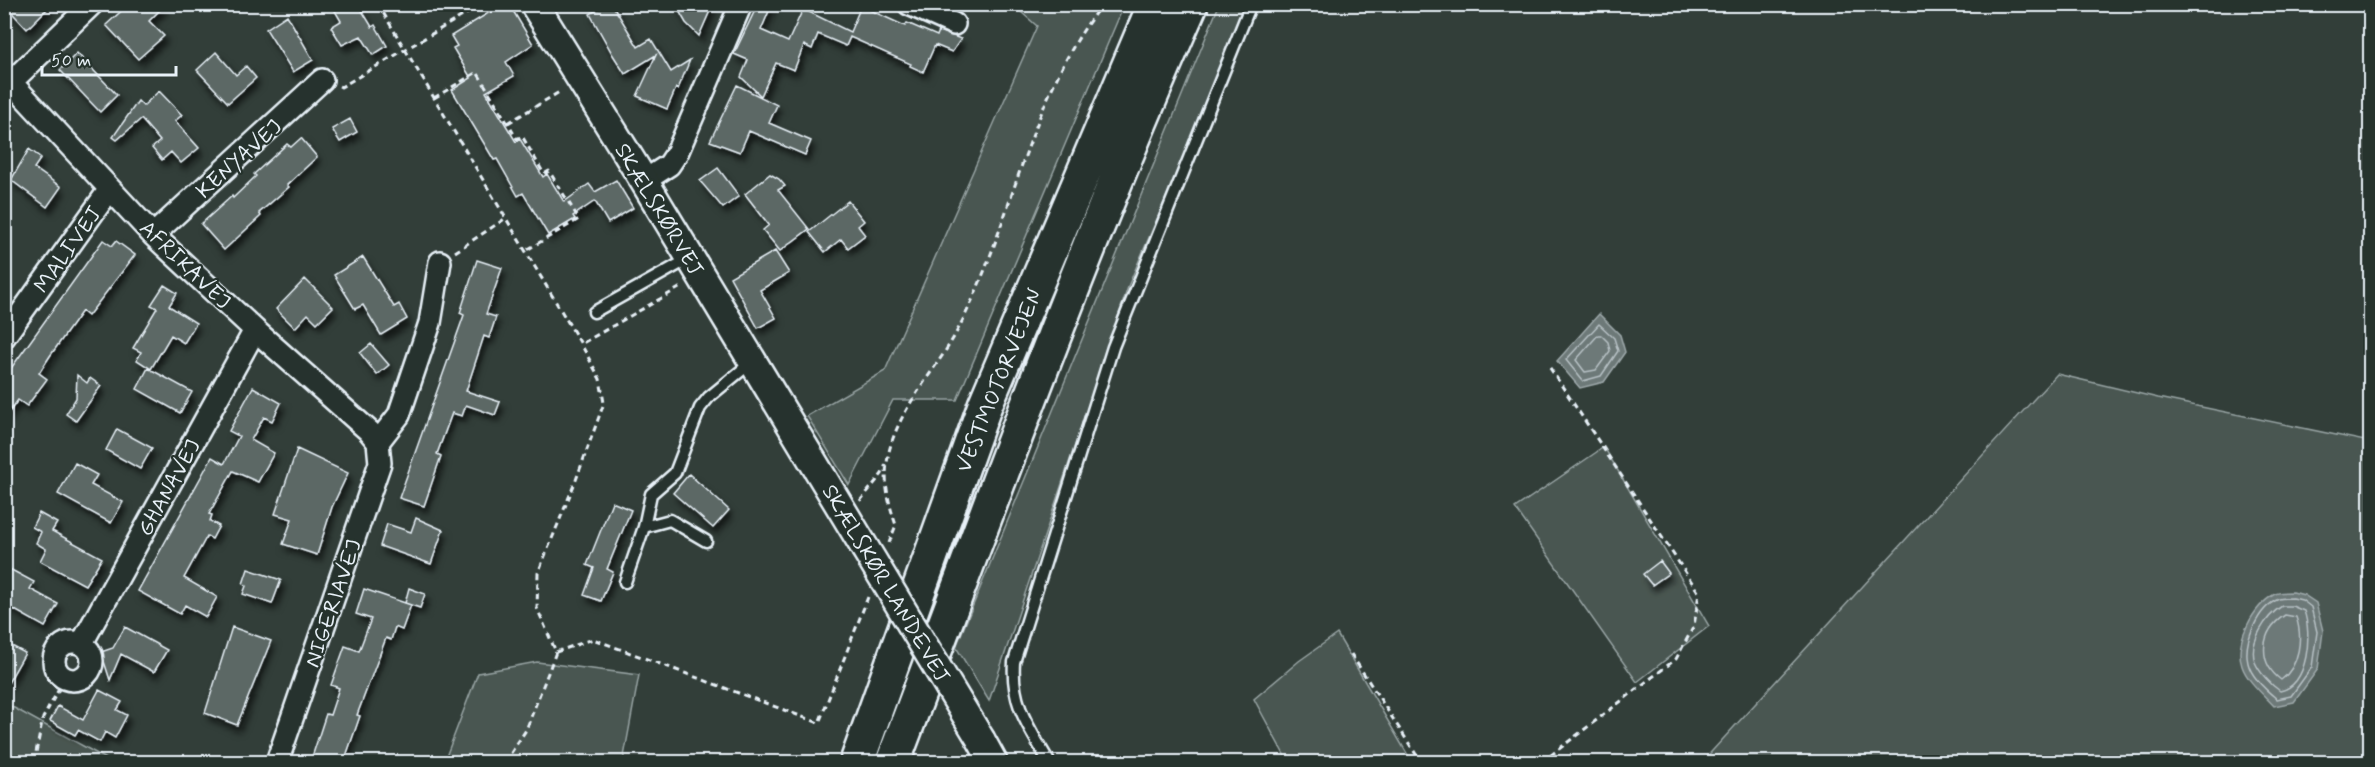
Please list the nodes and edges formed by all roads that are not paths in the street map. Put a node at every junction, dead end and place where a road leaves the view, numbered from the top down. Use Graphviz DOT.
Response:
graph roads {
  1 [pos="92,4"];
  2 [pos="534,4"];
  3 [pos="741,4"];
  4 [pos="909,4"];
  5 [pos="1155,4"];
  6 [pos="1191,4"];
  7 [pos="1251,4"];
  8 [pos="954,24"];
  9 [pos="8,79"];
  10 [pos="322,80"];
  11 [pos="644,181"];
  12 [pos="110,189"];
  13 [pos="153,235"];
  14 [pos="440,262"];
  15 [pos="696,267"];
  16 [pos="594,312"];
  17 [pos="255,330"];
  18 [pos="4,337"];
  19 [pos="753,360"];
  20 [pos="785,413"];
  21 [pos="378,442"];
  22 [pos="644,526"];
  23 [pos="706,541"];
  24 [pos="625,582"];
  25 [pos="65,678"];
  26 [pos="990,754"];
  27 [pos="277,762"];
  28 [pos="857,762"];
  29 [pos="893,762"];
  30 [pos="1049,762"];
  1 -- 9 [label="street"];
  2 -- 11 [label="street, SKÆLSKØRVEJ"];
  3 -- 11 [label="street"];
  4 -- 8 [label="street"];
  5 -- 28 [label="highway, VESTMOTORVEJEN"];
  6 -- 29 [label="highway, VESTMOTORVEJEN"];
  7 -- 30 [label="lane"];
  9 -- 12 [label="street, AFRIKAVEJ"];
  10 -- 13 [label="street, KENYAVEJ"];
  11 -- 15 [label="street, SKÆLSKØRVEJ"];
  12 -- 13 [label="street, AFRIKAVEJ"];
  12 -- 18 [label="street, MALIVEJ"];
  13 -- 17 [label="street, AFRIKAVEJ"];
  14 -- 21 [label="street"];
  15 -- 16 [label="lane"];
  15 -- 19 [label="street, SKÆLSKØRVEJ"];
  17 -- 21 [label="street, AFRIKAVEJ"];
  17 -- 25 [label="street, GHANAVEJ"];
  19 -- 20 [label="street, SKÆLSKØRVEJ"];
  19 -- 22 [label="lane"];
  20 -- 26 [label="street, SKÆLSKØR LANDEVEJ, bridge"];
  21 -- 27 [label="street, NIGERIAVEJ"];
  22 -- 23 [label="lane"];
  22 -- 24 [label="lane"];
}
